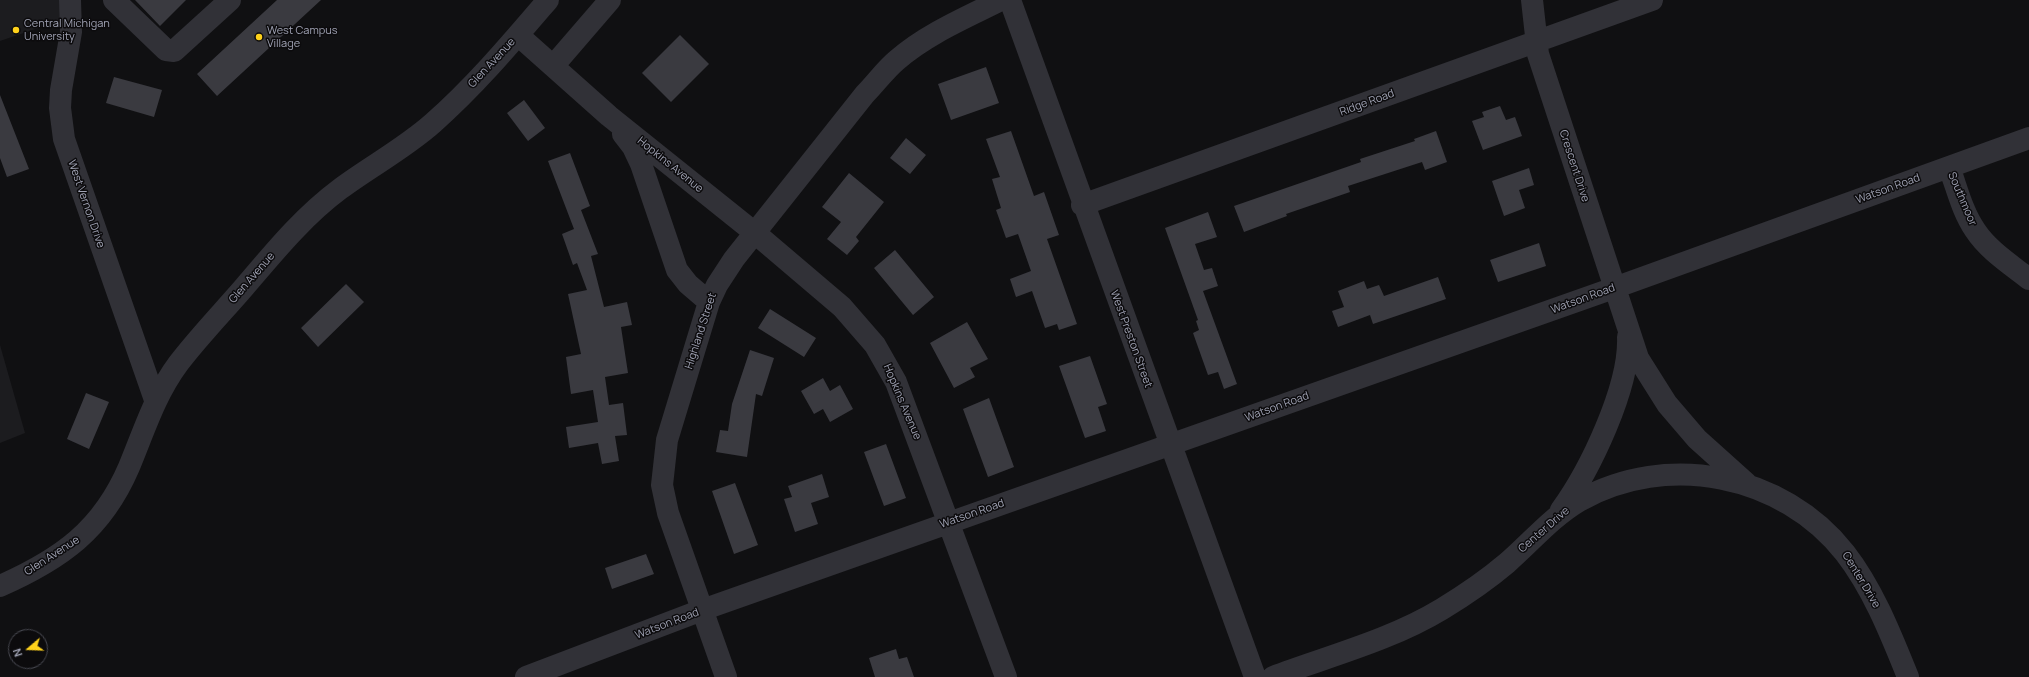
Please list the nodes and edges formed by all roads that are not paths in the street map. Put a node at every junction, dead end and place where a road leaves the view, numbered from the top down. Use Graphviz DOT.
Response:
graph roads {
  1 [pos="70,0"];
  2 [pos="114,0"];
  3 [pos="230,0"];
  4 [pos="548,0"];
  5 [pos="610,0"];
  6 [pos="1001,0"];
  7 [pos="1010,0"];
  8 [pos="1532,0"];
  9 [pos="1652,0"];
  10 [pos="518,35"];
  11 [pos="1535,42"];
  12 [pos="554,65"];
  13 [pos="609,116"];
  14 [pos="2029,138"];
  15 [pos="1949,167"];
  16 [pos="1082,205"];
  17 [pos="755,233"];
  18 [pos="2029,279"];
  19 [pos="1614,288"];
  20 [pos="709,302"];
  21 [pos="1627,330"];
  22 [pos="155,400"];
  23 [pos="1170,445"];
  24 [pos="1748,485"];
  25 [pos="1558,515"];
  26 [pos="948,522"];
  27 [pos="0,586"];
  28 [pos="702,610"];
  29 [pos="526,677"];
  30 [pos="726,677"];
  31 [pos="1006,677"];
  32 [pos="1255,677"];
  33 [pos="1273,677"];
  34 [pos="1908,677"];
  1 -- 22 [label="street, West Vernon Drive"];
  2 -- 3 [label="street"];
  4 -- 10 [label="street, Glen Avenue"];
  5 -- 12 [label="street"];
  6 -- 17 [label="street, Highland Street"];
  7 -- 16 [label="street, West Preston Street"];
  8 -- 11 [label="street, Crescent Drive"];
  9 -- 11 [label="street, Ridge Road"];
  10 -- 12 [label="street, Hopkins Avenue"];
  10 -- 22 [label="street, Glen Avenue"];
  11 -- 16 [label="street, Ridge Road"];
  11 -- 19 [label="street, Crescent Drive"];
  12 -- 13 [label="street, Hopkins Avenue"];
  13 -- 17 [label="street, Hopkins Avenue"];
  13 -- 20 [label="street, Hopkins Avenue"];
  14 -- 15 [label="street, Watson Road"];
  15 -- 18 [label="street, Southmoor"];
  15 -- 19 [label="street, Watson Road"];
  16 -- 23 [label="street, West Preston Street"];
  17 -- 20 [label="street, Highland Street"];
  17 -- 26 [label="street, Hopkins Avenue"];
  19 -- 21 [label="street, Crescent Drive"];
  19 -- 23 [label="street, Watson Road"];
  20 -- 28 [label="street, Highland Street"];
  21 -- 24 [label="street, Crescent Drive"];
  21 -- 25 [label="street, Crescent Drive"];
  22 -- 27 [label="street, Glen Avenue"];
  23 -- 26 [label="street, Watson Road"];
  23 -- 32 [label="street, West Preston Street"];
  24 -- 25 [label="street, Center Drive"];
  24 -- 34 [label="street, Center Drive"];
  25 -- 33 [label="street, Center Drive"];
  26 -- 28 [label="street, Watson Road"];
  26 -- 31 [label="street, Hopkins Avenue"];
  28 -- 29 [label="street, Watson Road"];
  28 -- 30 [label="street, Highland Street"];
}
